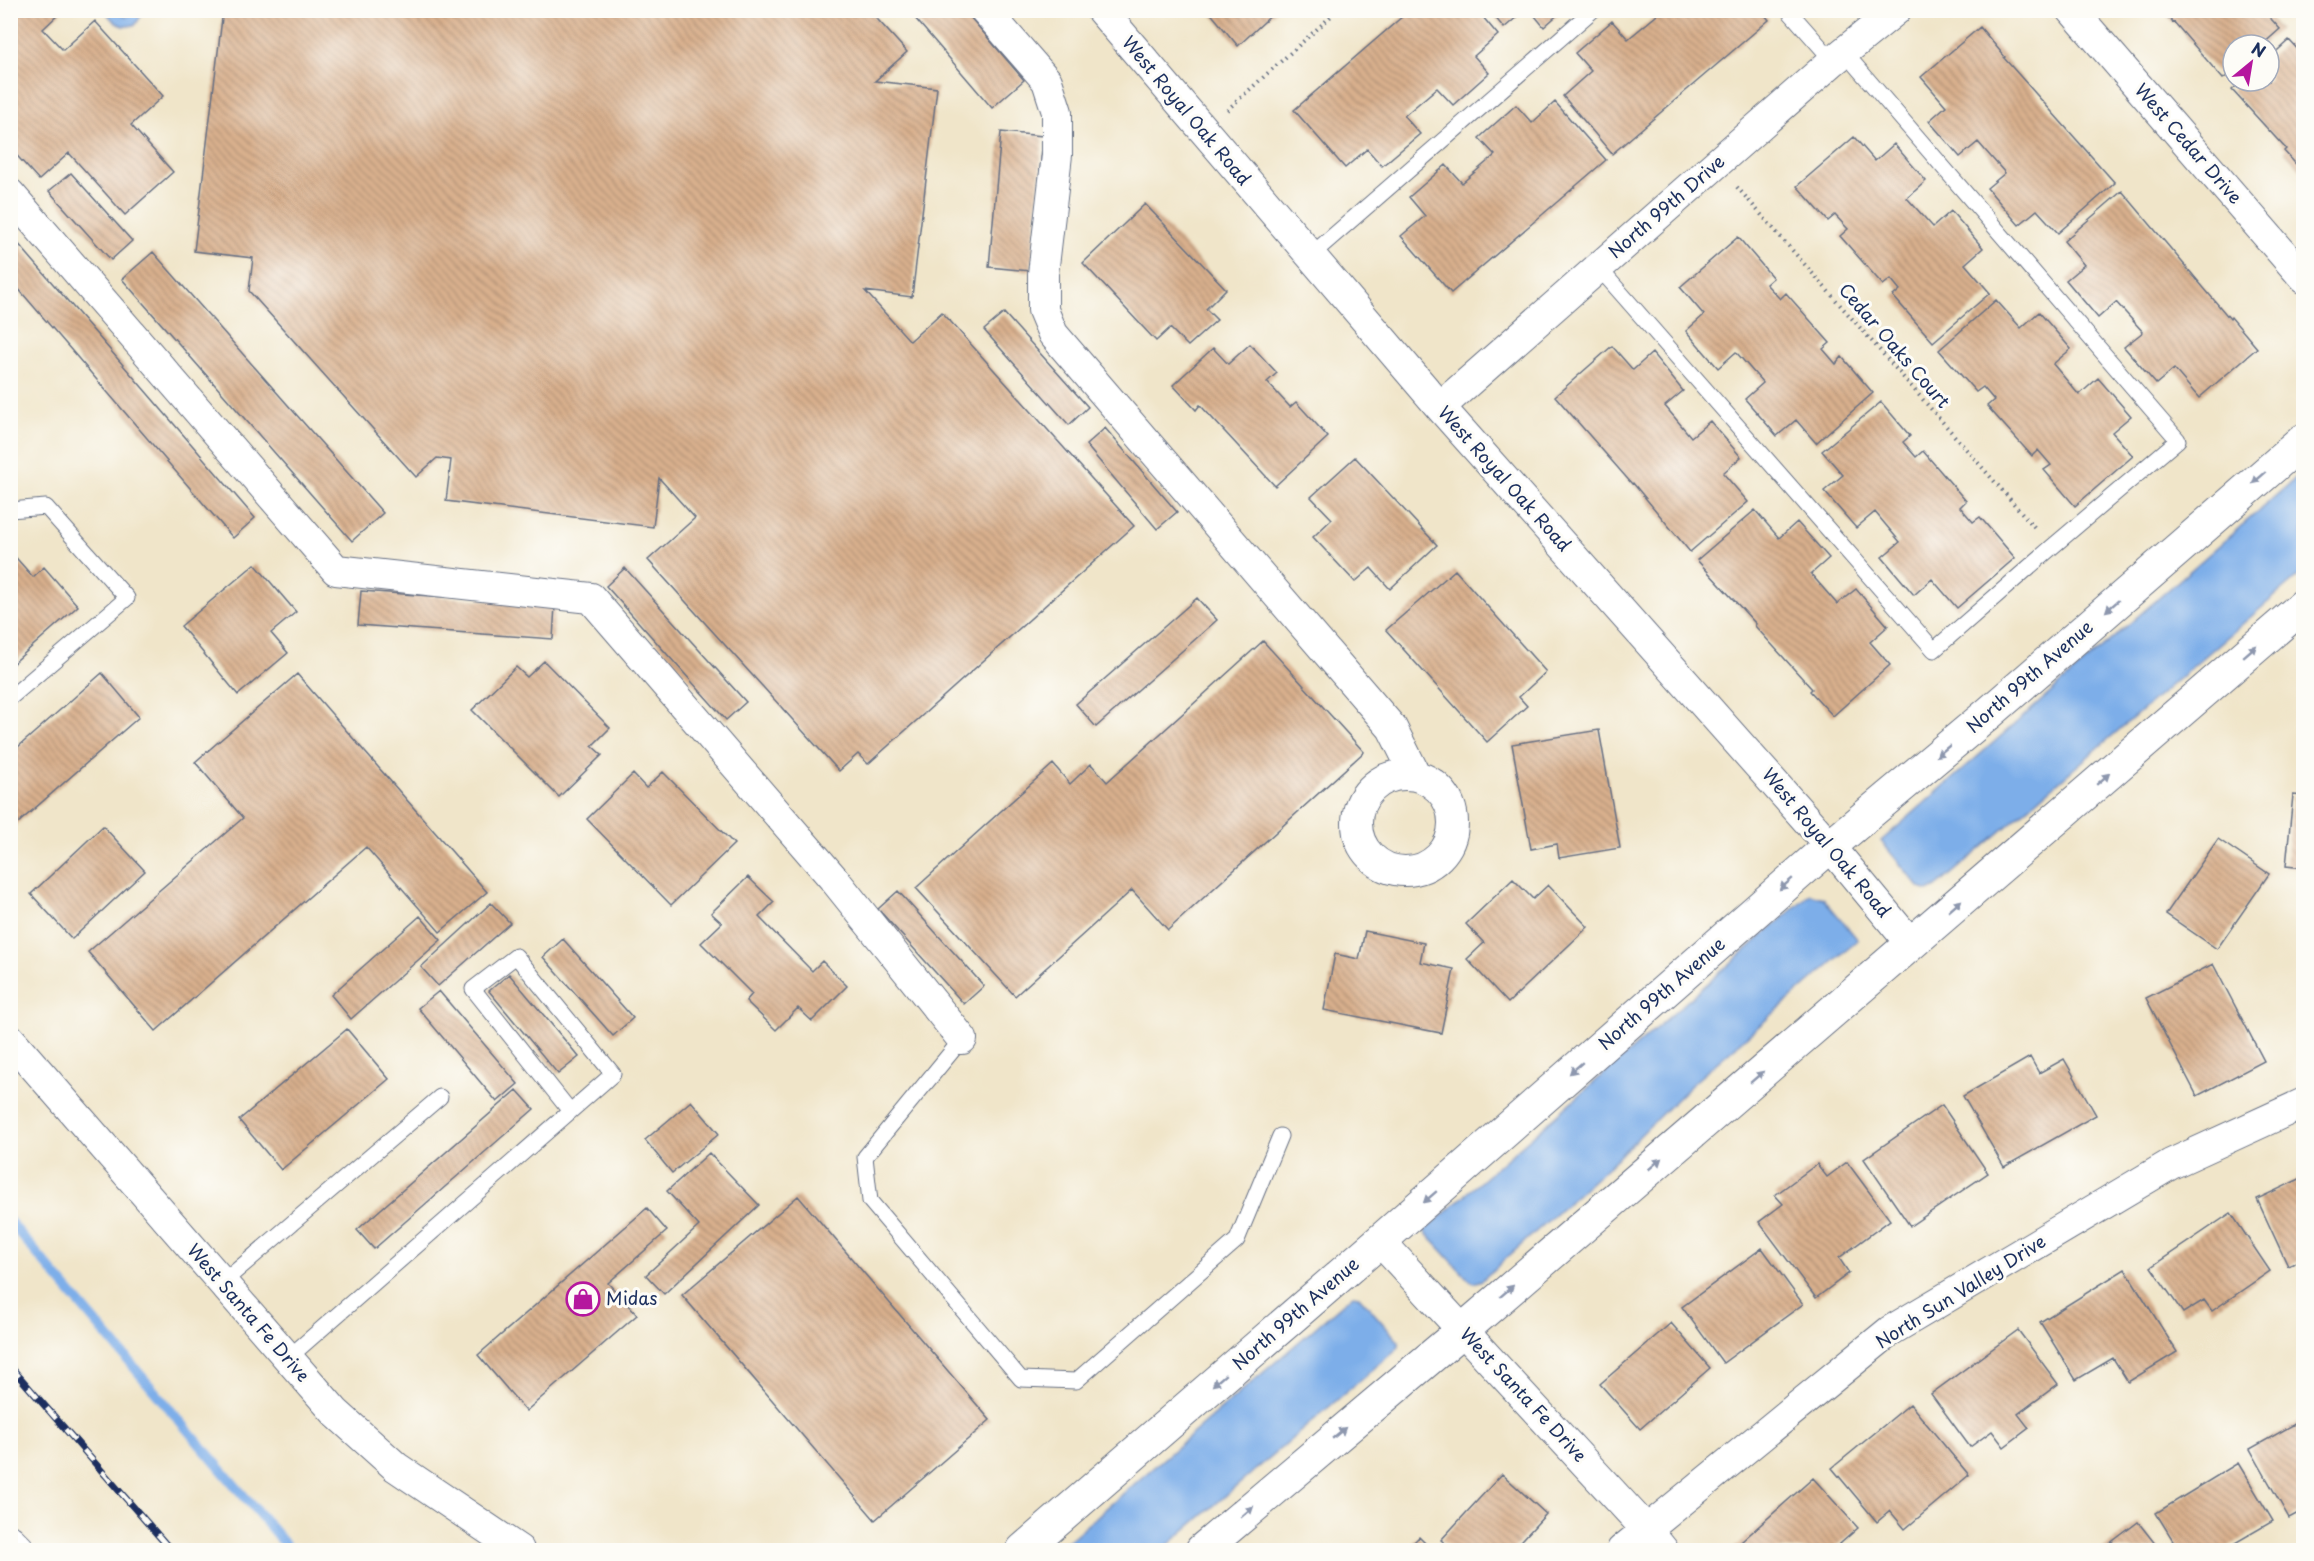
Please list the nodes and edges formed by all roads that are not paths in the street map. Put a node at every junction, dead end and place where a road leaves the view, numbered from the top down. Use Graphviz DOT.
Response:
graph roads {
  1 [pos="985,10"];
  2 [pos="1101,10"];
  3 [pos="1593,10"];
  4 [pos="1788,10"];
  5 [pos="1896,10"];
  6 [pos="2072,10"];
  7 [pos="1839,57"];
  8 [pos="10,194"];
  9 [pos="1310,256"];
  10 [pos="1598,267"];
  11 [pos="2304,278"];
  12 [pos="1440,407"];
  13 [pos="2304,440"];
  14 [pos="10,510"];
  15 [pos="2304,605"];
  16 [pos="10,698"];
  17 [pos="1416,776"];
  18 [pos="1830,846"];
  19 [pos="1911,944"];
  20 [pos="10,1039"];
  21 [pos="962,1039"];
  22 [pos="440,1097"];
  23 [pos="2304,1103"];
  24 [pos="570,1110"];
  25 [pos="1280,1136"];
  26 [pos="1380,1240"];
  27 [pos="222,1282"];
  28 [pos="1463,1330"];
  29 [pos="287,1359"];
  30 [pos="1655,1540"];
  31 [pos="10,1542"];
  32 [pos="18,1551"];
  33 [pos="519,1551"];
  34 [pos="1023,1551"];
  35 [pos="1202,1551"];
  36 [pos="1622,1551"];
  1 -- 17 [label="street"];
  2 -- 9 [label="street, West Royal Oak Road"];
  3 -- 9 [label="lane"];
  4 -- 7 [label="lane"];
  5 -- 7 [label="street, North 99th Drive"];
  6 -- 11 [label="street, West Cedar Drive"];
  7 -- 10 [label="street, North 99th Drive"];
  7 -- 10 [label="lane"];
  8 -- 21 [label="street"];
  9 -- 12 [label="street, West Royal Oak Road"];
  10 -- 12 [label="street, North 99th Drive"];
  12 -- 18 [label="street, West Royal Oak Road"];
  13 -- 18 [label="main road, North 99th Avenue, one-way"];
  14 -- 16 [label="lane"];
  19 -- 15 [label="main road, one-way"];
  18 -- 19 [label="street, West Royal Oak Road"];
  18 -- 26 [label="main road, North 99th Avenue, one-way"];
  28 -- 19 [label="main road, one-way"];
  20 -- 27 [label="street, West Santa Fe Drive"];
  21 -- 25 [label="lane"];
  22 -- 27 [label="lane"];
  23 -- 30 [label="street, North Sun Valley Drive"];
  24 -- 24 [label="lane"];
  24 -- 29 [label="lane"];
  26 -- 28 [label="street, West Santa Fe Drive"];
  26 -- 34 [label="main road, North 99th Avenue, one-way"];
  27 -- 29 [label="street, West Santa Fe Drive"];
  28 -- 30 [label="street, West Santa Fe Drive"];
  35 -- 28 [label="main road, one-way"];
  29 -- 33 [label="street, West Santa Fe Drive"];
  30 -- 36 [label="street, North Sun Valley Drive"];
  31 -- 32 [label="main road"];
}
